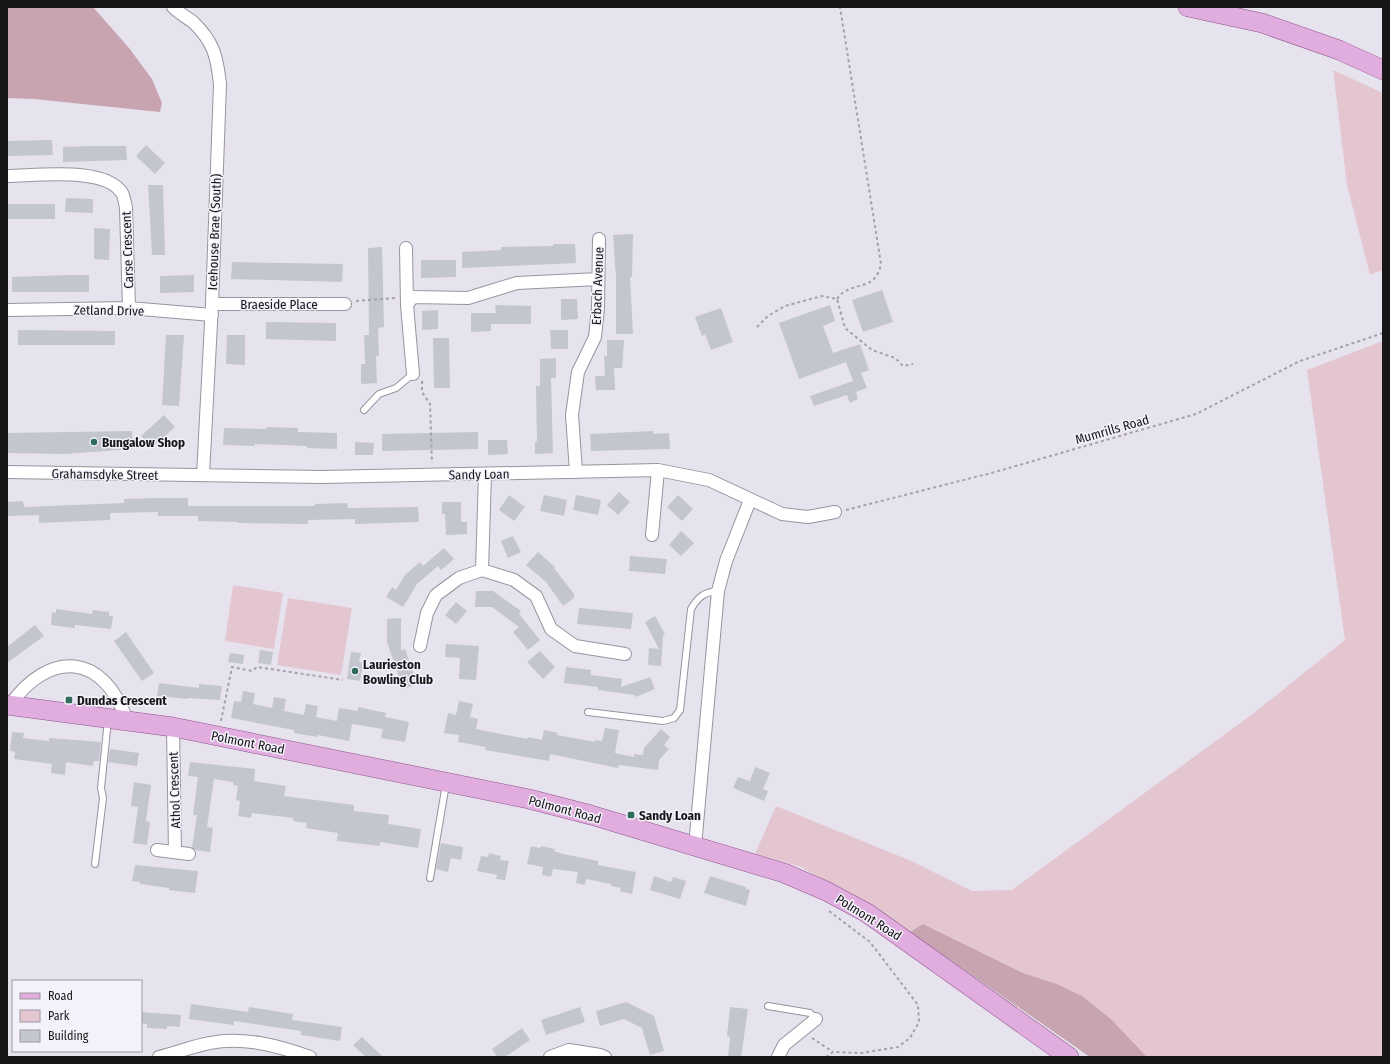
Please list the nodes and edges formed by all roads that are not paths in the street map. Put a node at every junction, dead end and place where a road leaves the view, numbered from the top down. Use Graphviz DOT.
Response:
graph roads {
  1 [pos="172,7"];
  2 [pos="1188,7"];
  3 [pos="1383,70"];
  4 [pos="7,176"];
  5 [pos="598,239"];
  6 [pos="406,248"];
  7 [pos="598,279"];
  8 [pos="407,302"];
  9 [pos="345,304"];
  10 [pos="129,308"];
  11 [pos="212,309"];
  12 [pos="7,310"];
  13 [pos="413,374"];
  14 [pos="364,410"];
  15 [pos="658,470"];
  16 [pos="7,472"];
  17 [pos="576,472"];
  18 [pos="485,474"];
  19 [pos="203,475"];
  20 [pos="750,500"];
  21 [pos="835,512"];
  22 [pos="652,535"];
  23 [pos="482,570"];
  24 [pos="718,591"];
  25 [pos="420,646"];
  26 [pos="625,654"];
  27 [pos="8,705"];
  28 [pos="588,712"];
  29 [pos="118,719"];
  30 [pos="172,727"];
  31 [pos="447,782"];
  32 [pos="695,846"];
  33 [pos="157,850"];
  34 [pos="175,852"];
  35 [pos="189,854"];
  36 [pos="95,864"];
  37 [pos="430,878"];
  38 [pos="768,1006"];
  39 [pos="816,1019"];
  40 [pos="159,1057"];
  41 [pos="310,1057"];
  42 [pos="550,1057"];
  43 [pos="605,1057"];
  44 [pos="778,1057"];
  45 [pos="1069,1057"];
  1 -- 11 [label="street, Icehouse Brae (South)"];
  2 -- 3 [label="main road"];
  4 -- 10 [label="street, Carse Crescent"];
  5 -- 7 [label="street, Erbach Avenue"];
  6 -- 8 [label="street"];
  7 -- 8 [label="street"];
  7 -- 17 [label="street, Erbach Avenue"];
  8 -- 13 [label="street"];
  9 -- 11 [label="street, Braeside Place"];
  10 -- 11 [label="street, Zetland Drive"];
  10 -- 12 [label="street, Zetland Drive"];
  11 -- 19 [label="street, Icehouse Brae (South)"];
  13 -- 14 [label="lane"];
  15 -- 17 [label="street, Sandy Loan"];
  15 -- 20 [label="street, Sandy Loan"];
  15 -- 22 [label="street"];
  16 -- 19 [label="street, Grahamsdyke Street"];
  17 -- 18 [label="street, Sandy Loan"];
  18 -- 19 [label="street, Sandy Loan"];
  18 -- 23 [label="street"];
  20 -- 21 [label="street, Sandy Loan"];
  20 -- 24 [label="street"];
  23 -- 25 [label="street"];
  23 -- 26 [label="street"];
  24 -- 28 [label="lane"];
  24 -- 32 [label="street"];
  27 -- 29 [label="main road, Polmont Road"];
  27 -- 29 [label="street"];
  29 -- 30 [label="main road, Polmont Road"];
  29 -- 36 [label="lane"];
  30 -- 31 [label="main road, Polmont Road"];
  30 -- 34 [label="street, Athol Crescent"];
  31 -- 32 [label="main road, Polmont Road"];
  31 -- 37 [label="lane"];
  32 -- 45 [label="main road, Polmont Road"];
  33 -- 34 [label="street"];
  34 -- 35 [label="street"];
  38 -- 39 [label="lane"];
  39 -- 44 [label="street"];
  40 -- 41 [label="street"];
  42 -- 43 [label="street"];
}
